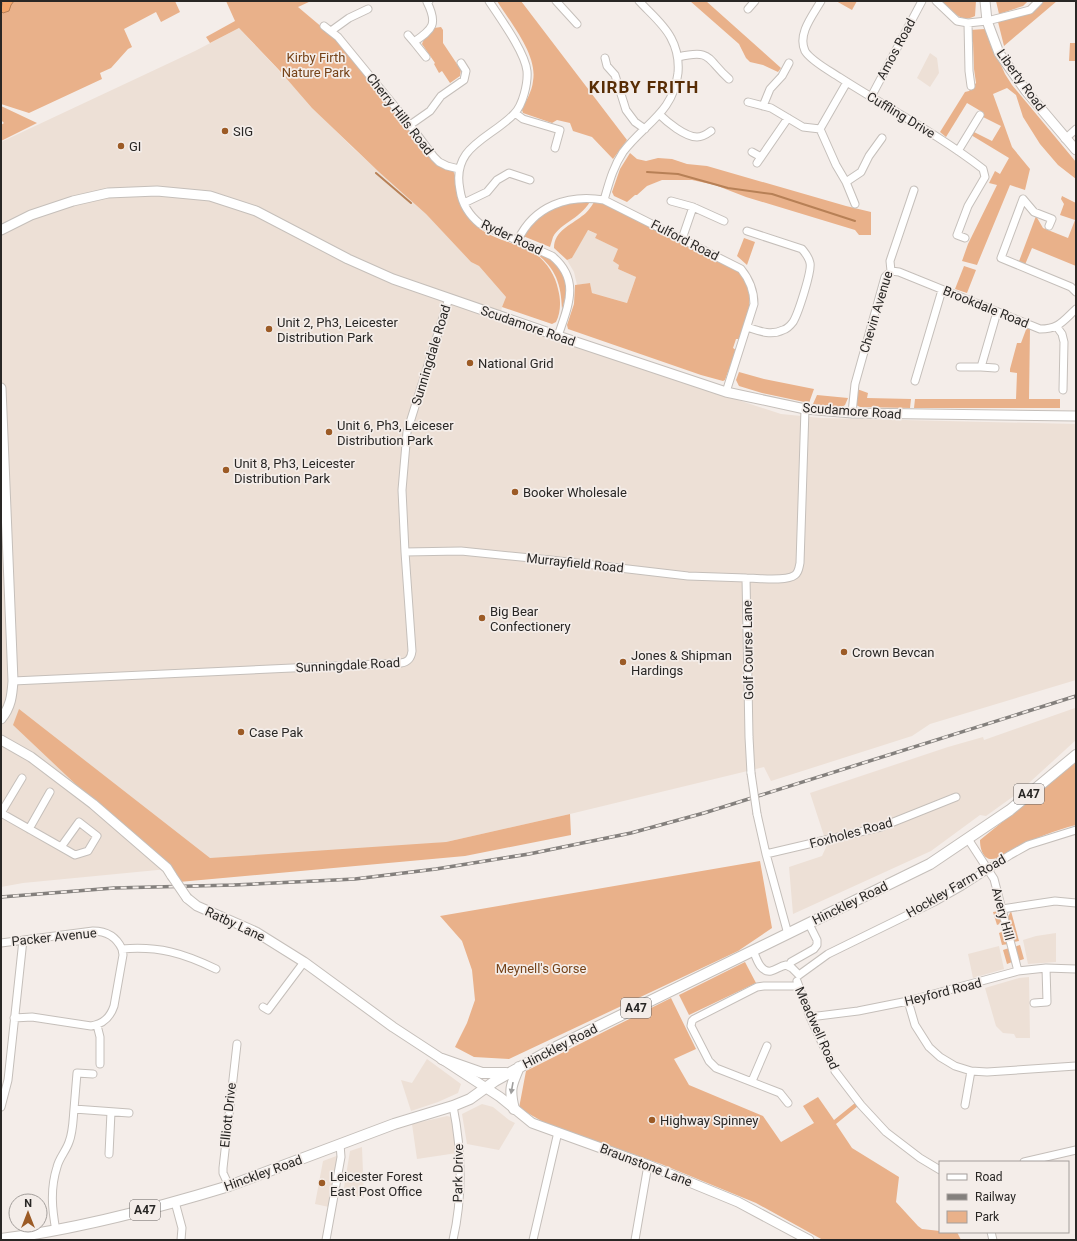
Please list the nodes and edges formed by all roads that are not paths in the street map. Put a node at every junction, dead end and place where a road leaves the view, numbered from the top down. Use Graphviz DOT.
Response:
graph roads {
  1 [pos="428,1"];
  2 [pos="489,1"];
  3 [pos="556,1"];
  4 [pos="639,1"];
  5 [pos="755,1"];
  6 [pos="821,1"];
  7 [pos="922,1"];
  8 [pos="936,1"];
  9 [pos="985,1"];
  10 [pos="1039,1"];
  11 [pos="368,9"];
  12 [pos="748,9"];
  13 [pos="988,21"];
  14 [pos="968,23"];
  15 [pos="577,24"];
  16 [pos="324,26"];
  17 [pos="331,31"];
  18 [pos="408,35"];
  19 [pos="414,42"];
  20 [pos="426,57"];
  21 [pos="678,57"];
  22 [pos="605,58"];
  23 [pos="461,63"];
  24 [pos="788,63"];
  25 [pos="729,79"];
  26 [pos="847,82"];
  27 [pos="971,86"];
  28 [pos="871,97"];
  29 [pos="748,102"];
  30 [pos="763,106"];
  31 [pos="515,113"];
  32 [pos="659,114"];
  33 [pos="980,115"];
  34 [pos="788,118"];
  35 [pos="410,125"];
  36 [pos="645,129"];
  37 [pos="820,129"];
  38 [pos="1076,129"];
  39 [pos="711,131"];
  40 [pos="882,138"];
  41 [pos="1065,139"];
  42 [pos="555,148"];
  43 [pos="1076,150"];
  44 [pos="958,151"];
  45 [pos="752,152"];
  46 [pos="459,168"];
  47 [pos="530,180"];
  48 [pos="846,182"];
  49 [pos="914,190"];
  50 [pos="604,200"];
  51 [pos="671,201"];
  52 [pos="464,203"];
  53 [pos="855,204"];
  54 [pos="693,207"];
  55 [pos="724,221"];
  56 [pos="1049,226"];
  57 [pos="1,230"];
  58 [pos="750,235"];
  59 [pos="965,238"];
  60 [pos="682,239"];
  61 [pos="518,240"];
  62 [pos="891,270"];
  63 [pos="942,290"];
  64 [pos="1076,292"];
  65 [pos="449,298"];
  66 [pos="1076,309"];
  67 [pos="997,312"];
  68 [pos="747,327"];
  69 [pos="1057,327"];
  70 [pos="558,336"];
  71 [pos="960,367"];
  72 [pos="981,367"];
  73 [pos="995,368"];
  74 [pos="915,381"];
  75 [pos="1,388"];
  76 [pos="1063,390"];
  77 [pos="726,392"];
  78 [pos="805,409"];
  79 [pos="852,414"];
  80 [pos="1076,416"];
  81 [pos="3,483"];
  82 [pos="404,552"];
  83 [pos="746,578"];
  84 [pos="13,681"];
  85 [pos="1,719"];
  86 [pos="1,740"];
  87 [pos="1076,755"];
  88 [pos="22,778"];
  89 [pos="50,792"];
  90 [pos="956,797"];
  91 [pos="1,813"];
  92 [pos="29,829"];
  93 [pos="1076,830"];
  94 [pos="968,839"];
  95 [pos="61,847"];
  96 [pos="766,854"];
  97 [pos="988,868"];
  98 [pos="1076,903"];
  99 [pos="1002,909"];
  100 [pos="809,924"];
  101 [pos="788,934"];
  102 [pos="22,940"];
  103 [pos="1,943"];
  104 [pos="122,949"];
  105 [pos="753,950"];
  106 [pos="304,962"];
  107 [pos="789,966"];
  108 [pos="1046,968"];
  109 [pos="216,969"];
  110 [pos="1076,969"];
  111 [pos="1018,972"];
  112 [pos="799,975"];
  113 [pos="798,986"];
  114 [pos="908,1001"];
  115 [pos="1034,1003"];
  116 [pos="263,1007"];
  117 [pos="810,1017"];
  118 [pos="14,1018"];
  119 [pos="97,1025"];
  120 [pos="237,1044"];
  121 [pos="767,1046"];
  122 [pos="442,1059"];
  123 [pos="100,1064"];
  124 [pos="1076,1066"];
  125 [pos="519,1067"];
  126 [pos="971,1071"];
  127 [pos="508,1073"];
  128 [pos="93,1074"];
  129 [pos="752,1081"];
  130 [pos="486,1088"];
  131 [pos="788,1103"];
  132 [pos="965,1105"];
  133 [pos="453,1106"];
  134 [pos="1,1107"];
  135 [pos="74,1109"];
  136 [pos="514,1109"];
  137 [pos="111,1112"];
  138 [pos="129,1113"];
  139 [pos="558,1132"];
  140 [pos="340,1144"];
  141 [pos="1076,1150"];
  142 [pos="109,1154"];
  143 [pos="1028,1161"];
  144 [pos="648,1165"];
  145 [pos="939,1169"];
  146 [pos="228,1186"];
  147 [pos="175,1202"];
  148 [pos="56,1231"];
  149 [pos="1,1239"];
  150 [pos="181,1240"];
  151 [pos="326,1240"];
  152 [pos="453,1240"];
  153 [pos="533,1240"];
  154 [pos="634,1240"];
  155 [pos="809,1240"];
  1 -- 19 [label="street"];
  2 -- 31 [label="street, Ryder Road"];
  3 -- 15 [label="street"];
  4 -- 21 [label="street"];
  5 -- 12 [label="street"];
  6 -- 26 [label="street, Cuffling Drive"];
  7 -- 28 [label="street, Amos Road"];
  8 -- 14 [label="street"];
  9 -- 13 [label="street, Liberty Road"];
  10 -- 13 [label="street"];
  11 -- 17 [label="street"];
  13 -- 14 [label="street"];
  13 -- 41 [label="street, Liberty Road"];
  14 -- 27 [label="street"];
  16 -- 17 [label="street, Cherry Hills Road"];
  17 -- 35 [label="street, Cherry Hills Road"];
  18 -- 19 [label="street"];
  19 -- 20 [label="street"];
  21 -- 25 [label="street"];
  21 -- 32 [label="street"];
  22 -- 36 [label="street"];
  23 -- 35 [label="street"];
  24 -- 30 [label="street"];
  26 -- 28 [label="street, Cuffling Drive"];
  26 -- 37 [label="street"];
  28 -- 44 [label="street, Cuffling Drive"];
  29 -- 30 [label="street"];
  30 -- 34 [label="street"];
  31 -- 42 [label="street"];
  31 -- 46 [label="street, Ryder Road"];
  32 -- 36 [label="street"];
  32 -- 39 [label="street"];
  33 -- 44 [label="street"];
  34 -- 37 [label="street"];
  34 -- 45 [label="street"];
  35 -- 46 [label="street, Cherry Hills Road"];
  36 -- 50 [label="street"];
  37 -- 48 [label="street"];
  38 -- 41 [label="street"];
  40 -- 48 [label="street"];
  41 -- 43 [label="street, Liberty Road"];
  44 -- 59 [label="street, Cuffling Drive"];
  46 -- 52 [label="street, Ryder Road"];
  47 -- 52 [label="street"];
  48 -- 53 [label="street"];
  49 -- 62 [label="street, Chevin Avenue"];
  50 -- 60 [label="street, Fulford Road"];
  50 -- 61 [label="street, Fulford Road"];
  51 -- 54 [label="street"];
  52 -- 61 [label="street, Ryder Road"];
  54 -- 55 [label="street"];
  54 -- 60 [label="street"];
  56 -- 64 [label="street"];
  57 -- 65 [label="street, Scudamore Road"];
  58 -- 68 [label="street"];
  60 -- 68 [label="street, Fulford Road"];
  61 -- 70 [label="street, Ryder Road"];
  62 -- 63 [label="street, Brookdale Road"];
  62 -- 79 [label="street, Chevin Avenue"];
  63 -- 67 [label="street, Brookdale Road"];
  63 -- 74 [label="street"];
  65 -- 70 [label="street, Scudamore Road"];
  65 -- 82 [label="street, Sunningdale Road"];
  66 -- 69 [label="street"];
  67 -- 69 [label="street, Brookdale Road"];
  67 -- 72 [label="street"];
  68 -- 77 [label="street, Fulford Road"];
  69 -- 76 [label="street"];
  70 -- 77 [label="street, Scudamore Road"];
  71 -- 72 [label="street"];
  72 -- 73 [label="street"];
  75 -- 81 [label="street"];
  77 -- 78 [label="street, Scudamore Road"];
  78 -- 79 [label="street, Scudamore Road"];
  78 -- 83 [label="street"];
  79 -- 80 [label="street, Scudamore Road"];
  81 -- 84 [label="street"];
  82 -- 83 [label="street, Murrayfield Road"];
  82 -- 84 [label="street, Sunningdale Road"];
  83 -- 96 [label="street, Golf Course Lane, bridge"];
  84 -- 85 [label="street"];
  86 -- 106 [label="street, Ratby Lane, bridge"];
  87 -- 94 [label="main road, Hinckley Road / A47"];
  88 -- 91 [label="street"];
  89 -- 92 [label="street"];
  90 -- 96 [label="street, Foxholes Road"];
  91 -- 92 [label="street"];
  92 -- 95 [label="street"];
  93 -- 97 [label="street, Hockley Farm Road"];
  94 -- 97 [label="street, Avery Hill"];
  94 -- 100 [label="main road, Hinckley Road / A47"];
  95 -- 95 [label="street"];
  96 -- 101 [label="street, Golf Course Lane"];
  97 -- 99 [label="street, Avery Hill"];
  97 -- 112 [label="street, Hockley Farm Road"];
  98 -- 99 [label="street"];
  99 -- 111 [label="street, Avery Hill"];
  100 -- 101 [label="main road, Hinckley Road / A47"];
  100 -- 107 [label="street"];
  101 -- 105 [label="main road, Hinckley Road / A47"];
  102 -- 103 [label="street, Packer Avenue"];
  102 -- 104 [label="street, Packer Avenue"];
  102 -- 118 [label="street"];
  104 -- 109 [label="street"];
  104 -- 119 [label="street"];
  105 -- 107 [label="street"];
  105 -- 125 [label="main road, Hinckley Road / A47"];
  106 -- 116 [label="street"];
  106 -- 122 [label="street, Ratby Lane"];
  107 -- 112 [label="street, Meadwell Road"];
  108 -- 110 [label="street, Heyford Road"];
  108 -- 111 [label="street, Heyford Road"];
  108 -- 115 [label="street"];
  111 -- 114 [label="street, Heyford Road"];
  112 -- 113 [label="street, Meadwell Road"];
  113 -- 117 [label="street, Meadwell Road"];
  113 -- 129 [label="street"];
  114 -- 117 [label="street, Heyford Road"];
  114 -- 126 [label="street"];
  117 -- 145 [label="street, Meadwell Road"];
  118 -- 119 [label="street"];
  118 -- 134 [label="street"];
  119 -- 123 [label="street"];
  120 -- 146 [label="street, Elliott Drive"];
  121 -- 129 [label="street"];
  122 -- 127 [label="main road"];
  122 -- 130 [label="street, Ratby Lane"];
  124 -- 126 [label="street"];
  125 -- 127 [label="main road, Hinckley Road / A47"];
  125 -- 136 [label="main road, one-way"];
  126 -- 132 [label="street"];
  127 -- 130 [label="main road, Hinckley Road / A47"];
  128 -- 135 [label="street"];
  129 -- 131 [label="street"];
  130 -- 133 [label="main road, Hinckley Road / A47"];
  130 -- 136 [label="street, Braunstone Lane"];
  133 -- 140 [label="main road, Hinckley Road / A47"];
  133 -- 152 [label="street, Park Drive"];
  135 -- 137 [label="street"];
  135 -- 148 [label="street"];
  136 -- 139 [label="street, Braunstone Lane"];
  137 -- 138 [label="street"];
  137 -- 142 [label="street"];
  139 -- 144 [label="street, Braunstone Lane"];
  139 -- 153 [label="street"];
  140 -- 146 [label="main road, Hinckley Road / A47"];
  140 -- 151 [label="street"];
  141 -- 143 [label="street"];
  144 -- 154 [label="street"];
  144 -- 155 [label="street, Braunstone Lane"];
  146 -- 147 [label="main road, Hinckley Road / A47"];
  147 -- 148 [label="main road, Hinckley Road / A47"];
  147 -- 150 [label="street"];
  148 -- 149 [label="main road, Hinckley Road / A47"];
}
